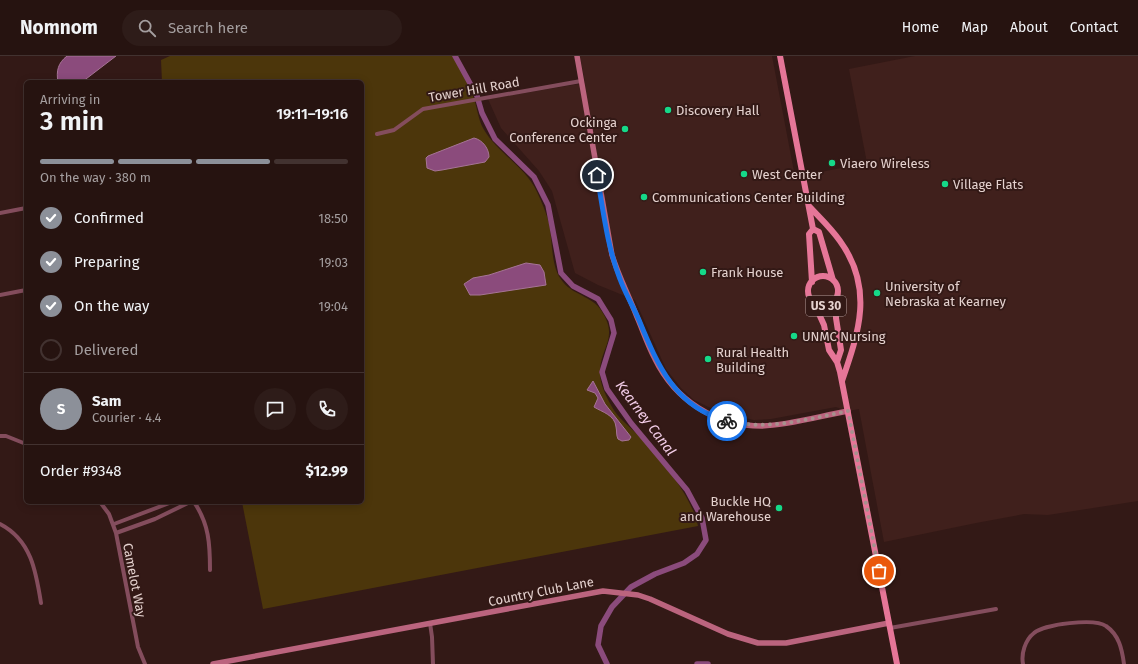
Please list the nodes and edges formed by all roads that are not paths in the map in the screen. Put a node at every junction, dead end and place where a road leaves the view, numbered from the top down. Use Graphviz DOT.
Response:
graph roads {
  1 [pos="577,56"];
  2 [pos="780,56"];
  3 [pos="582,81"];
  4 [pos="377,134"];
  5 [pos="809,206"];
  6 [pos="24,208"];
  7 [pos="0,213"];
  8 [pos="813,228"];
  9 [pos="833,280"];
  10 [pos="812,282"];
  11 [pos="24,290"];
  12 [pos="0,295"];
  13 [pos="836,299"];
  14 [pos="814,303"];
  15 [pos="837,362"];
  16 [pos="842,381"];
  17 [pos="848,411"];
  18 [pos="0,436"];
  19 [pos="24,443"];
  20 [pos="101,504"];
  21 [pos="167,504"];
  22 [pos="186,504"];
  23 [pos="195,504"];
  24 [pos="0,524"];
  25 [pos="114,524"];
  26 [pos="116,533"];
  27 [pos="210,570"];
  28 [pos="41,603"];
  29 [pos="996,609"];
  30 [pos="430,623"];
  31 [pos="890,626"];
  32 [pos="145,664"];
  33 [pos="213,664"];
  34 [pos="433,664"];
  35 [pos="897,664"];
  36 [pos="1022,664"];
  37 [pos="1124,664"];
  1 -- 3 [label="street"];
  2 -- 5 [label="main road, US 30"];
  3 -- 4 [label="street, Tower Hill Road"];
  3 -- 17 [label="street"];
  5 -- 8 [label="main road, US 30"];
  5 -- 16 [label="main road"];
  6 -- 7 [label="street"];
  8 -- 9 [label="main road, US 30"];
  8 -- 10 [label="main road, US 30"];
  9 -- 10 [label="main road, US 30"];
  9 -- 13 [label="main road, US 30"];
  10 -- 14 [label="main road, US 30"];
  11 -- 12 [label="street"];
  13 -- 14 [label="main road, US 30"];
  13 -- 15 [label="main road, US 30"];
  14 -- 15 [label="main road, US 30"];
  15 -- 16 [label="main road, US 30"];
  16 -- 17 [label="main road, US 30"];
  17 -- 31 [label="main road, US 30"];
  18 -- 19 [label="street"];
  20 -- 25 [label="street, Camelot Way"];
  21 -- 25 [label="street"];
  22 -- 26 [label="street"];
  23 -- 27 [label="street"];
  24 -- 28 [label="street"];
  25 -- 26 [label="street, Camelot Way"];
  26 -- 32 [label="street, Camelot Way"];
  29 -- 31 [label="street"];
  30 -- 31 [label="street, Country Club Lane"];
  30 -- 33 [label="street, Country Club Lane"];
  30 -- 34 [label="street"];
  31 -- 35 [label="main road, US 30"];
  36 -- 37 [label="street"];
}
